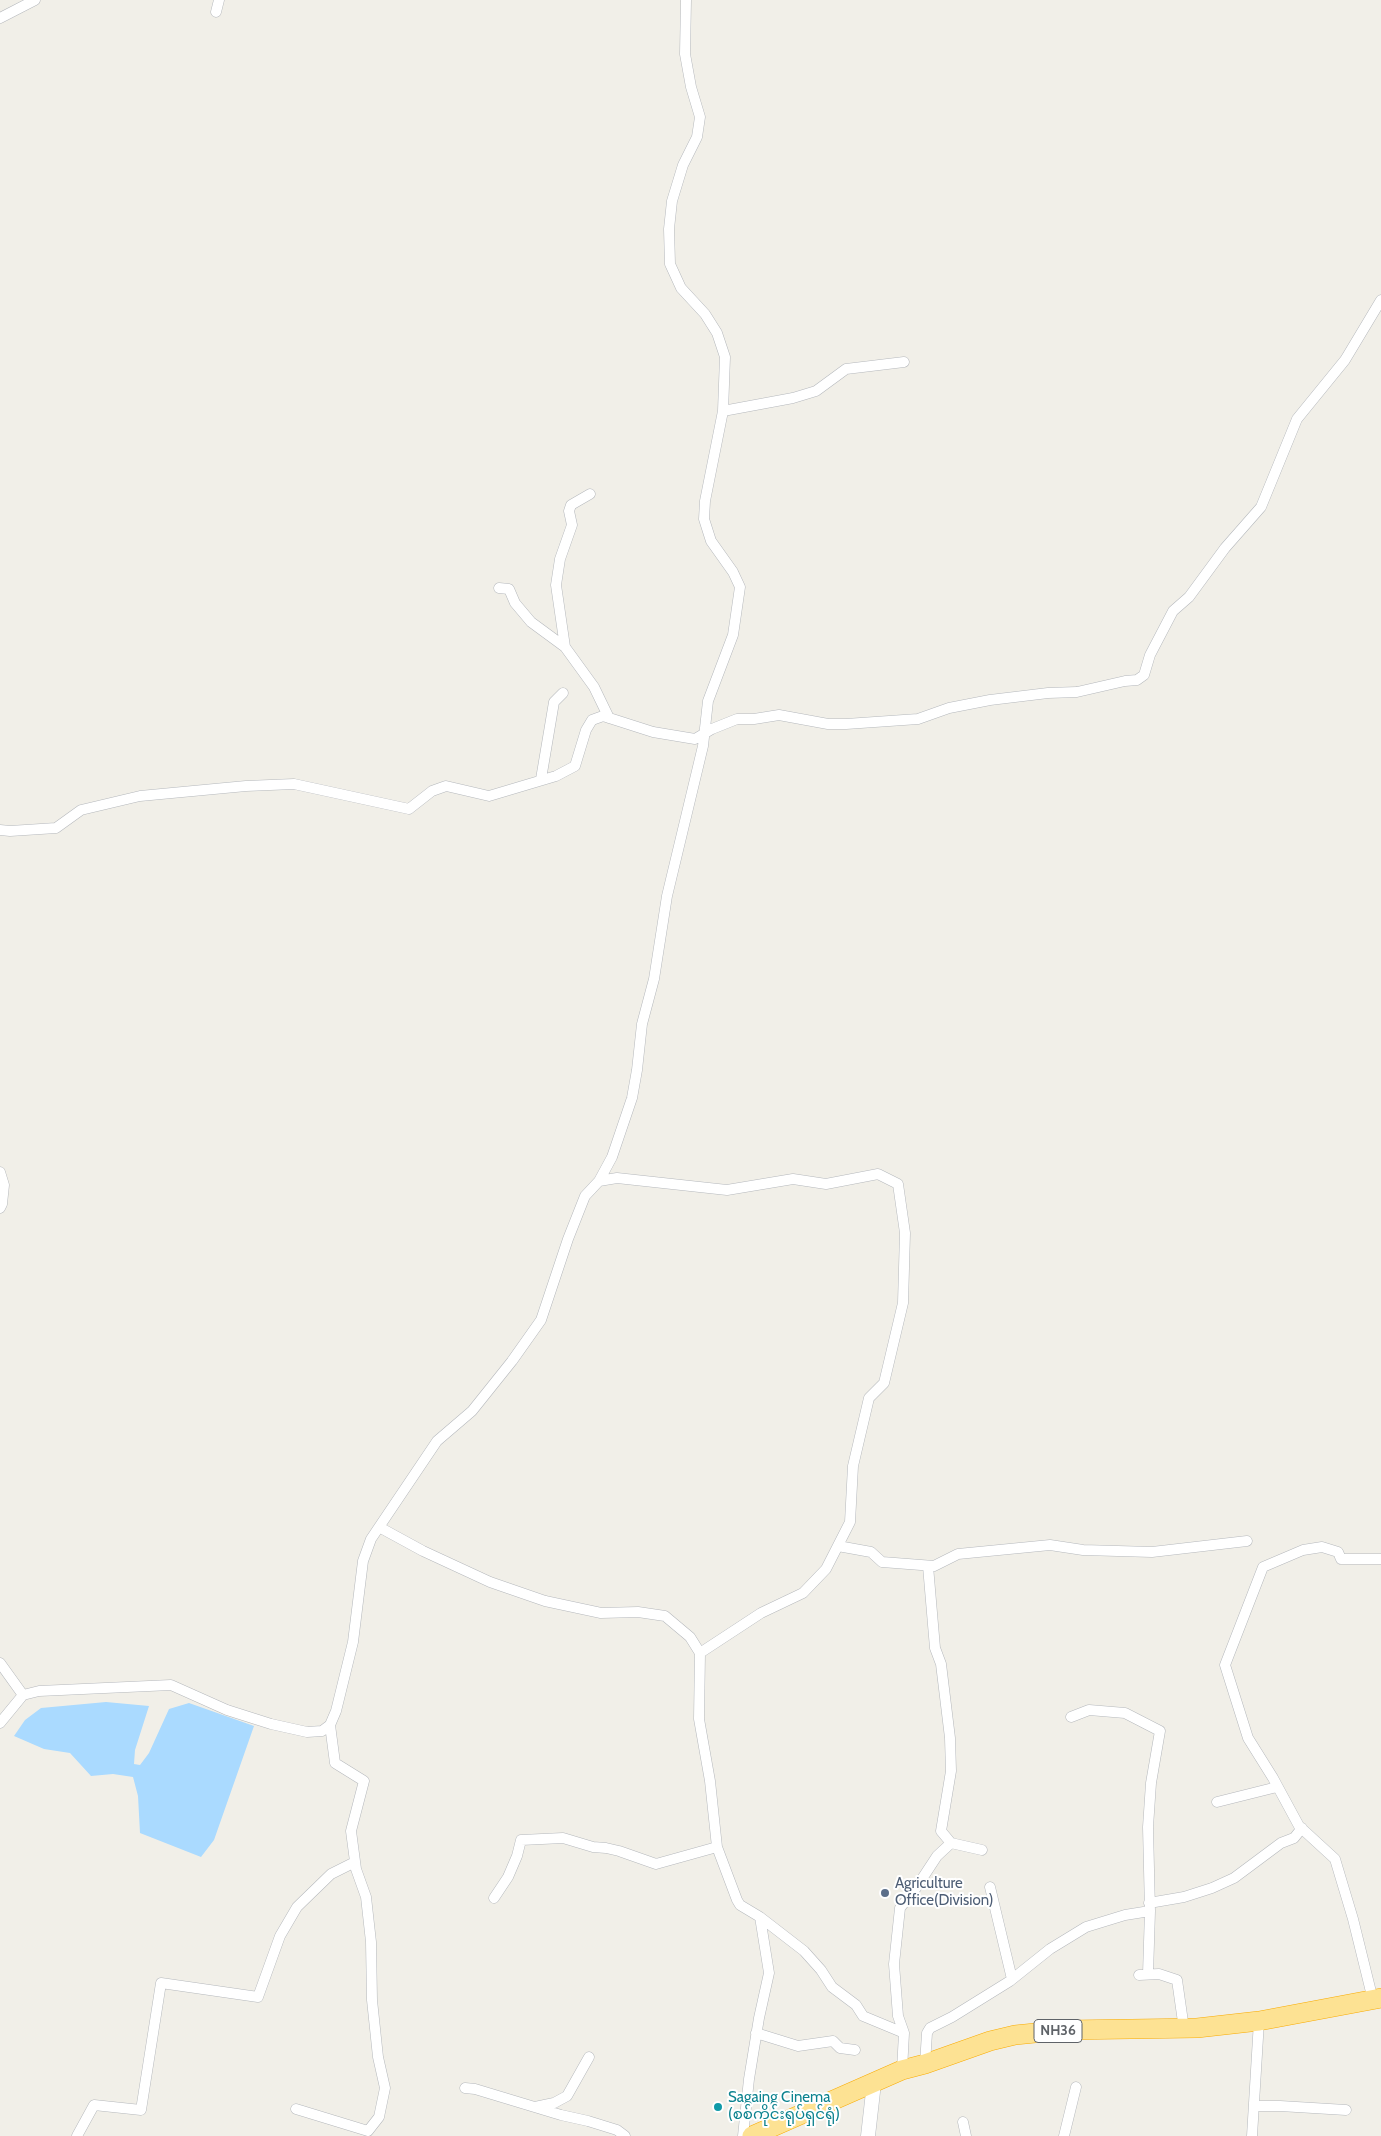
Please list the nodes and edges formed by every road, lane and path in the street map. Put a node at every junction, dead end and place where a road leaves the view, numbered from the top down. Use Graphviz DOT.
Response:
graph roads {
  1 [pos="34,0"];
  2 [pos="219,0"];
  3 [pos="686,0"];
  4 [pos="216,12"];
  5 [pos="0,18"];
  6 [pos="1381,300"];
  7 [pos="904,362"];
  8 [pos="723,411"];
  9 [pos="590,494"];
  10 [pos="499,588"];
  11 [pos="565,647"];
  12 [pos="563,693"];
  13 [pos="609,718"];
  14 [pos="704,733"];
  15 [pos="541,779"];
  16 [pos="0,830"];
  17 [pos="0,1172"];
  18 [pos="598,1180"];
  19 [pos="0,1208"];
  20 [pos="379,1527"];
  21 [pos="1247,1541"];
  22 [pos="838,1546"];
  23 [pos="1381,1559"];
  24 [pos="928,1566"];
  25 [pos="700,1652"];
  26 [pos="0,1662"];
  27 [pos="23,1695"];
  28 [pos="1071,1717"];
  29 [pos="0,1724"];
  30 [pos="330,1725"];
  31 [pos="1277,1787"];
  32 [pos="1217,1802"];
  33 [pos="1302,1828"];
  34 [pos="951,1843"];
  35 [pos="717,1847"];
  36 [pos="982,1850"];
  37 [pos="355,1862"];
  38 [pos="990,1887"];
  39 [pos="494,1898"];
  40 [pos="1150,1907"];
  41 [pos="760,1917"];
  42 [pos="1012,1979"];
  43 [pos="1377,1999"];
  44 [pos="1259,2021"];
  45 [pos="1184,2029"];
  46 [pos="756,2033"];
  47 [pos="904,2034"];
  48 [pos="855,2050"];
  49 [pos="588,2057"];
  50 [pos="925,2064"];
  51 [pos="902,2070"];
  52 [pos="874,2083"];
  53 [pos="1076,2087"];
  54 [pos="465,2088"];
  55 [pos="1255,2106"];
  56 [pos="534,2107"];
  57 [pos="296,2109"];
  58 [pos="1346,2110"];
  59 [pos="963,2122"];
  60 [pos="367,2134"];
  61 [pos="77,2136"];
  62 [pos="625,2136"];
  63 [pos="743,2136"];
  64 [pos="752,2136"];
  65 [pos="868,2136"];
  66 [pos="966,2136"];
  67 [pos="1064,2136"];
  68 [pos="1252,2136"];
  1 -- 5 [label="street"];
  2 -- 4 [label="street"];
  3 -- 8 [label="street"];
  6 -- 14 [label="street"];
  7 -- 8 [label="street"];
  8 -- 14 [label="street"];
  9 -- 11 [label="street"];
  10 -- 11 [label="street"];
  11 -- 13 [label="street"];
  12 -- 15 [label="street"];
  13 -- 14 [label="street"];
  13 -- 15 [label="street"];
  14 -- 18 [label="street"];
  15 -- 16 [label="street"];
  17 -- 19 [label="street"];
  18 -- 20 [label="street"];
  18 -- 22 [label="street"];
  20 -- 25 [label="street"];
  20 -- 30 [label="street"];
  21 -- 24 [label="street"];
  22 -- 24 [label="street"];
  22 -- 25 [label="street"];
  23 -- 31 [label="street"];
  24 -- 34 [label="street"];
  25 -- 35 [label="street"];
  26 -- 27 [label="street"];
  27 -- 29 [label="street"];
  27 -- 30 [label="street"];
  28 -- 40 [label="street"];
  30 -- 37 [label="street"];
  31 -- 32 [label="street"];
  31 -- 33 [label="street"];
  33 -- 40 [label="street"];
  33 -- 43 [label="street"];
  34 -- 36 [label="street"];
  34 -- 47 [label="street"];
  35 -- 39 [label="street"];
  35 -- 41 [label="street"];
  37 -- 60 [label="street"];
  37 -- 61 [label="street"];
  38 -- 42 [label="street"];
  40 -- 42 [label="street"];
  40 -- 45 [label="street"];
  41 -- 46 [label="street"];
  41 -- 47 [label="street"];
  42 -- 50 [label="street"];
  43 -- 44 [label="highway, NH36"];
  44 -- 45 [label="highway, NH36"];
  44 -- 55 [label="street"];
  45 -- 50 [label="highway, NH36"];
  46 -- 48 [label="street"];
  46 -- 63 [label="street"];
  47 -- 51 [label="street"];
  49 -- 56 [label="street"];
  50 -- 51 [label="highway, NH36"];
  51 -- 52 [label="highway, NH36"];
  52 -- 64 [label="highway, NH36"];
  52 -- 65 [label="street"];
  53 -- 67 [label="street"];
  54 -- 56 [label="street"];
  55 -- 58 [label="street"];
  55 -- 68 [label="street"];
  56 -- 62 [label="street"];
  57 -- 60 [label="street"];
  59 -- 66 [label="street"];
}
